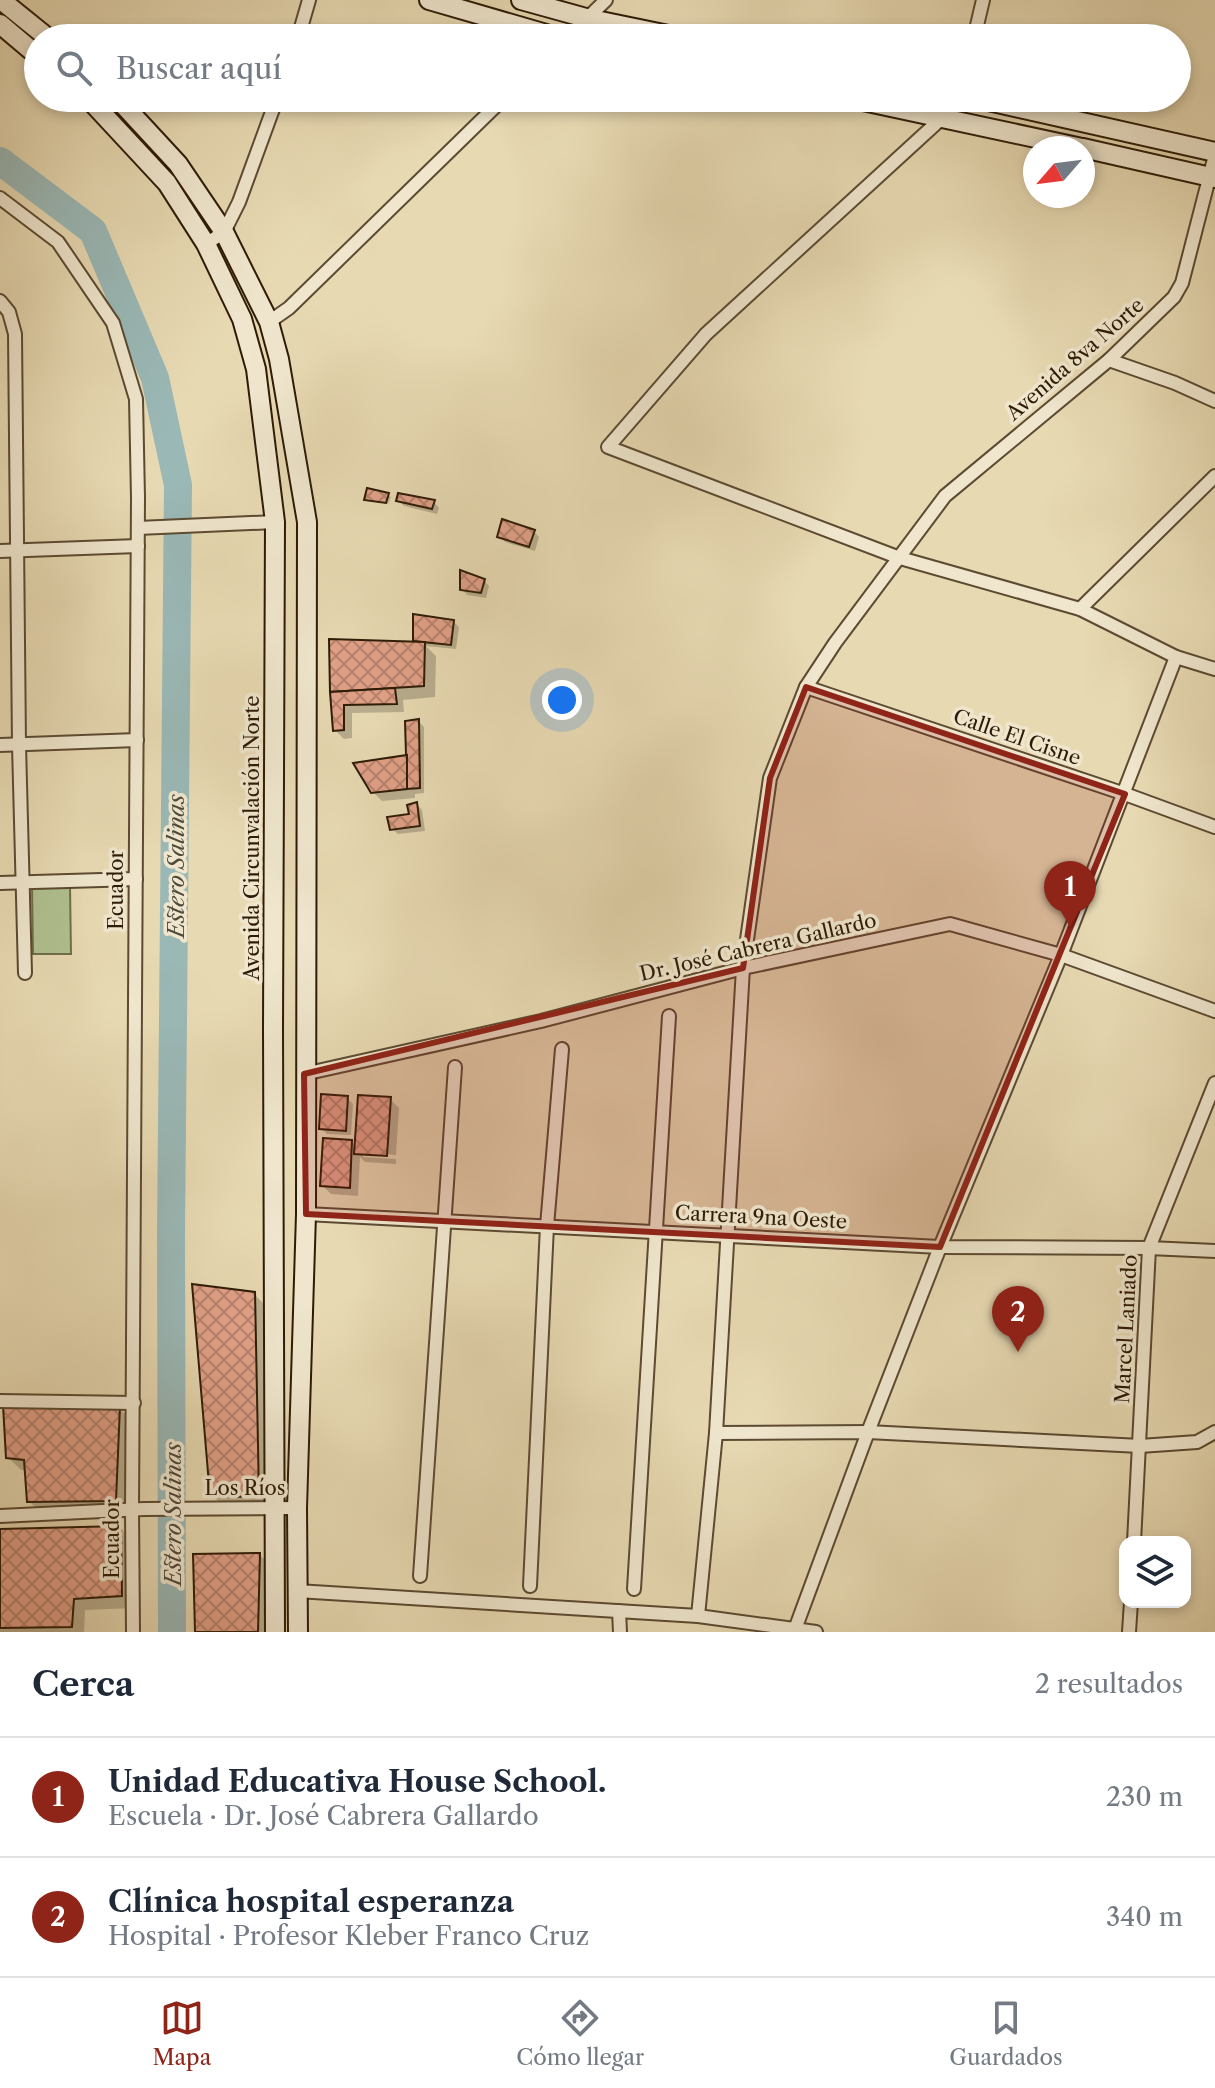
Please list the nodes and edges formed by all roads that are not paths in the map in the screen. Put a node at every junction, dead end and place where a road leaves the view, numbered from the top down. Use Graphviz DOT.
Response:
graph roads {
  1 [pos="1,0"];
  2 [pos="309,0"];
  3 [pos="429,0"];
  4 [pos="606,0"];
  5 [pos="983,0"];
  6 [pos="531,1"];
  7 [pos="586,18"];
  8 [pos="0,24"];
  9 [pos="32,24"];
  10 [pos="302,24"];
  11 [pos="512,24"];
  12 [pos="580,24"];
  13 [pos="615,24"];
  14 [pos="977,24"];
  15 [pos="24,37"];
  16 [pos="21,41"];
  17 [pos="24,44"];
  18 [pos="101,112"];
  19 [pos="130,112"];
  20 [pos="272,112"];
  21 [pos="490,112"];
  22 [pos="914,112"];
  23 [pos="946,112"];
  24 [pos="1036,112"];
  25 [pos="942,118"];
  26 [pos="1026,136"];
  27 [pos="1095,151"];
  28 [pos="1215,153"];
  29 [pos="1211,178"];
  30 [pos="0,198"];
  31 [pos="224,232"];
  32 [pos="206,244"];
  33 [pos="0,301"];
  34 [pos="269,322"];
  35 [pos="1109,360"];
  36 [pos="1215,401"];
  37 [pos="1215,476"];
  38 [pos="275,522"];
  39 [pos="138,528"];
  40 [pos="138,546"];
  41 [pos="0,551"];
  42 [pos="16,552"];
  43 [pos="900,558"];
  44 [pos="1080,609"];
  45 [pos="1176,657"];
  46 [pos="1215,669"];
  47 [pos="806,687"];
  48 [pos="137,740"];
  49 [pos="0,745"];
  50 [pos="19,745"];
  51 [pos="1125,794"];
  52 [pos="1215,827"];
  53 [pos="136,879"];
  54 [pos="23,880"];
  55 [pos="0,883"];
  56 [pos="1061,955"];
  57 [pos="743,968"];
  58 [pos="25,973"];
  59 [pos="1215,1011"];
  60 [pos="669,1016"];
  61 [pos="273,1029"];
  62 [pos="304,1031"];
  63 [pos="562,1049"];
  64 [pos="455,1067"];
  65 [pos="304,1074"];
  66 [pos="1215,1083"];
  67 [pos="306,1214"];
  68 [pos="444,1221"];
  69 [pos="547,1226"];
  70 [pos="655,1231"];
  71 [pos="729,1235"];
  72 [pos="940,1247"];
  73 [pos="1149,1248"];
  74 [pos="1215,1251"];
  75 [pos="0,1401"];
  76 [pos="134,1403"];
  77 [pos="868,1432"];
  78 [pos="1215,1432"];
  79 [pos="716,1433"];
  80 [pos="1140,1446"];
  81 [pos="297,1508"];
  82 [pos="138,1509"];
  83 [pos="274,1509"];
  84 [pos="0,1516"];
  85 [pos="1134,1536"];
  86 [pos="420,1576"];
  87 [pos="530,1586"];
  88 [pos="634,1589"];
  89 [pos="297,1591"];
  90 [pos="1131,1608"];
  91 [pos="619,1611"];
  92 [pos="698,1616"];
  93 [pos="794,1631"];
  94 [pos="133,1632"];
  95 [pos="275,1632"];
  96 [pos="298,1632"];
  97 [pos="620,1632"];
  98 [pos="816,1632"];
  99 [pos="1129,1632"];
  1 -- 9 [label="main road"];
  2 -- 10 [label="street"];
  3 -- 11 [label="main road"];
  4 -- 7 [label="street"];
  5 -- 14 [label="street"];
  6 -- 7 [label="main road"];
  7 -- 12 [label="street"];
  7 -- 13 [label="main road"];
  8 -- 16 [label="main road"];
  15 -- 16 [label="main road"];
  16 -- 17 [label="main road"];
  18 -- 32 [label="main road, Avenida Circunvalación Norte"];
  19 -- 31 [label="main road"];
  20 -- 31 [label="street"];
  21 -- 34 [label="street"];
  22 -- 25 [label="main road"];
  23 -- 25 [label="street"];
  24 -- 28 [label="main road"];
  25 -- 26 [label="main road"];
  25 -- 43 [label="street"];
  27 -- 29 [label="main road"];
  28 -- 29 [label="street, Avenida 8va Norte"];
  29 -- 35 [label="street, Avenida 8va Norte"];
  30 -- 39 [label="street, Ecuador"];
  31 -- 32 [label="street"];
  31 -- 34 [label="main road"];
  32 -- 38 [label="main road, Avenida Circunvalación Norte"];
  33 -- 42 [label="street"];
  34 -- 62 [label="main road"];
  35 -- 36 [label="street"];
  35 -- 43 [label="street, Avenida 8va Norte"];
  37 -- 44 [label="street"];
  38 -- 39 [label="street"];
  38 -- 61 [label="main road, Avenida Circunvalación Norte"];
  39 -- 40 [label="street, Ecuador"];
  40 -- 42 [label="street"];
  40 -- 48 [label="street, Ecuador"];
  41 -- 42 [label="street"];
  42 -- 50 [label="street"];
  43 -- 44 [label="street"];
  43 -- 47 [label="street, Avenida 8va Norte"];
  44 -- 45 [label="street"];
  45 -- 46 [label="street"];
  45 -- 51 [label="street"];
  47 -- 51 [label="street, Calle El Cisne"];
  47 -- 57 [label="street, Avenida 8va Norte"];
  48 -- 50 [label="street"];
  48 -- 53 [label="street, Ecuador"];
  49 -- 50 [label="street"];
  50 -- 54 [label="street"];
  51 -- 52 [label="street, Calle El Cisne"];
  51 -- 56 [label="street"];
  53 -- 54 [label="street"];
  53 -- 76 [label="street, Ecuador"];
  54 -- 55 [label="street"];
  54 -- 58 [label="street"];
  56 -- 57 [label="street, Dr. José Cabrera Gallardo"];
  56 -- 59 [label="street, Dr. José Cabrera Gallardo"];
  56 -- 72 [label="street"];
  57 -- 65 [label="street, Dr. José Cabrera Gallardo"];
  57 -- 71 [label="street, Avenida 8va Norte"];
  60 -- 70 [label="street"];
  61 -- 62 [label="main road"];
  61 -- 83 [label="main road, Avenida Circunvalación Norte"];
  62 -- 65 [label="main road"];
  63 -- 69 [label="street"];
  64 -- 68 [label="street"];
  65 -- 67 [label="main road"];
  66 -- 73 [label="street, Marcel Laniado"];
  67 -- 68 [label="street, Carrera 9na Oeste"];
  67 -- 81 [label="main road"];
  68 -- 69 [label="street, Carrera 9na Oeste"];
  68 -- 86 [label="street"];
  69 -- 70 [label="street, Carrera 9na Oeste"];
  69 -- 87 [label="street"];
  70 -- 71 [label="street, Carrera 9na Oeste"];
  70 -- 88 [label="street"];
  71 -- 72 [label="street, Carrera 9na Oeste"];
  71 -- 79 [label="street, Avenida 8va Norte"];
  72 -- 73 [label="street, Carrera 9na Oeste"];
  72 -- 77 [label="street"];
  73 -- 74 [label="street, Carrera 9na Oeste"];
  73 -- 80 [label="street, Marcel Laniado"];
  75 -- 76 [label="street"];
  76 -- 82 [label="street, Ecuador"];
  77 -- 79 [label="street"];
  77 -- 80 [label="street"];
  77 -- 93 [label="street"];
  78 -- 80 [label="street"];
  79 -- 92 [label="street, Avenida 8va Norte"];
  80 -- 85 [label="street, Marcel Laniado"];
  81 -- 83 [label="street, Los Ríos"];
  81 -- 89 [label="main road"];
  82 -- 83 [label="street, Los Ríos"];
  82 -- 84 [label="street, Los Ríos"];
  82 -- 94 [label="street, Ecuador"];
  83 -- 95 [label="main road, Avenida Circunvalación Norte"];
  89 -- 91 [label="street"];
  89 -- 96 [label="main road"];
  90 -- 99 [label="street"];
  91 -- 92 [label="street"];
  91 -- 97 [label="street"];
  92 -- 93 [label="street"];
  93 -- 98 [label="street"];
}
